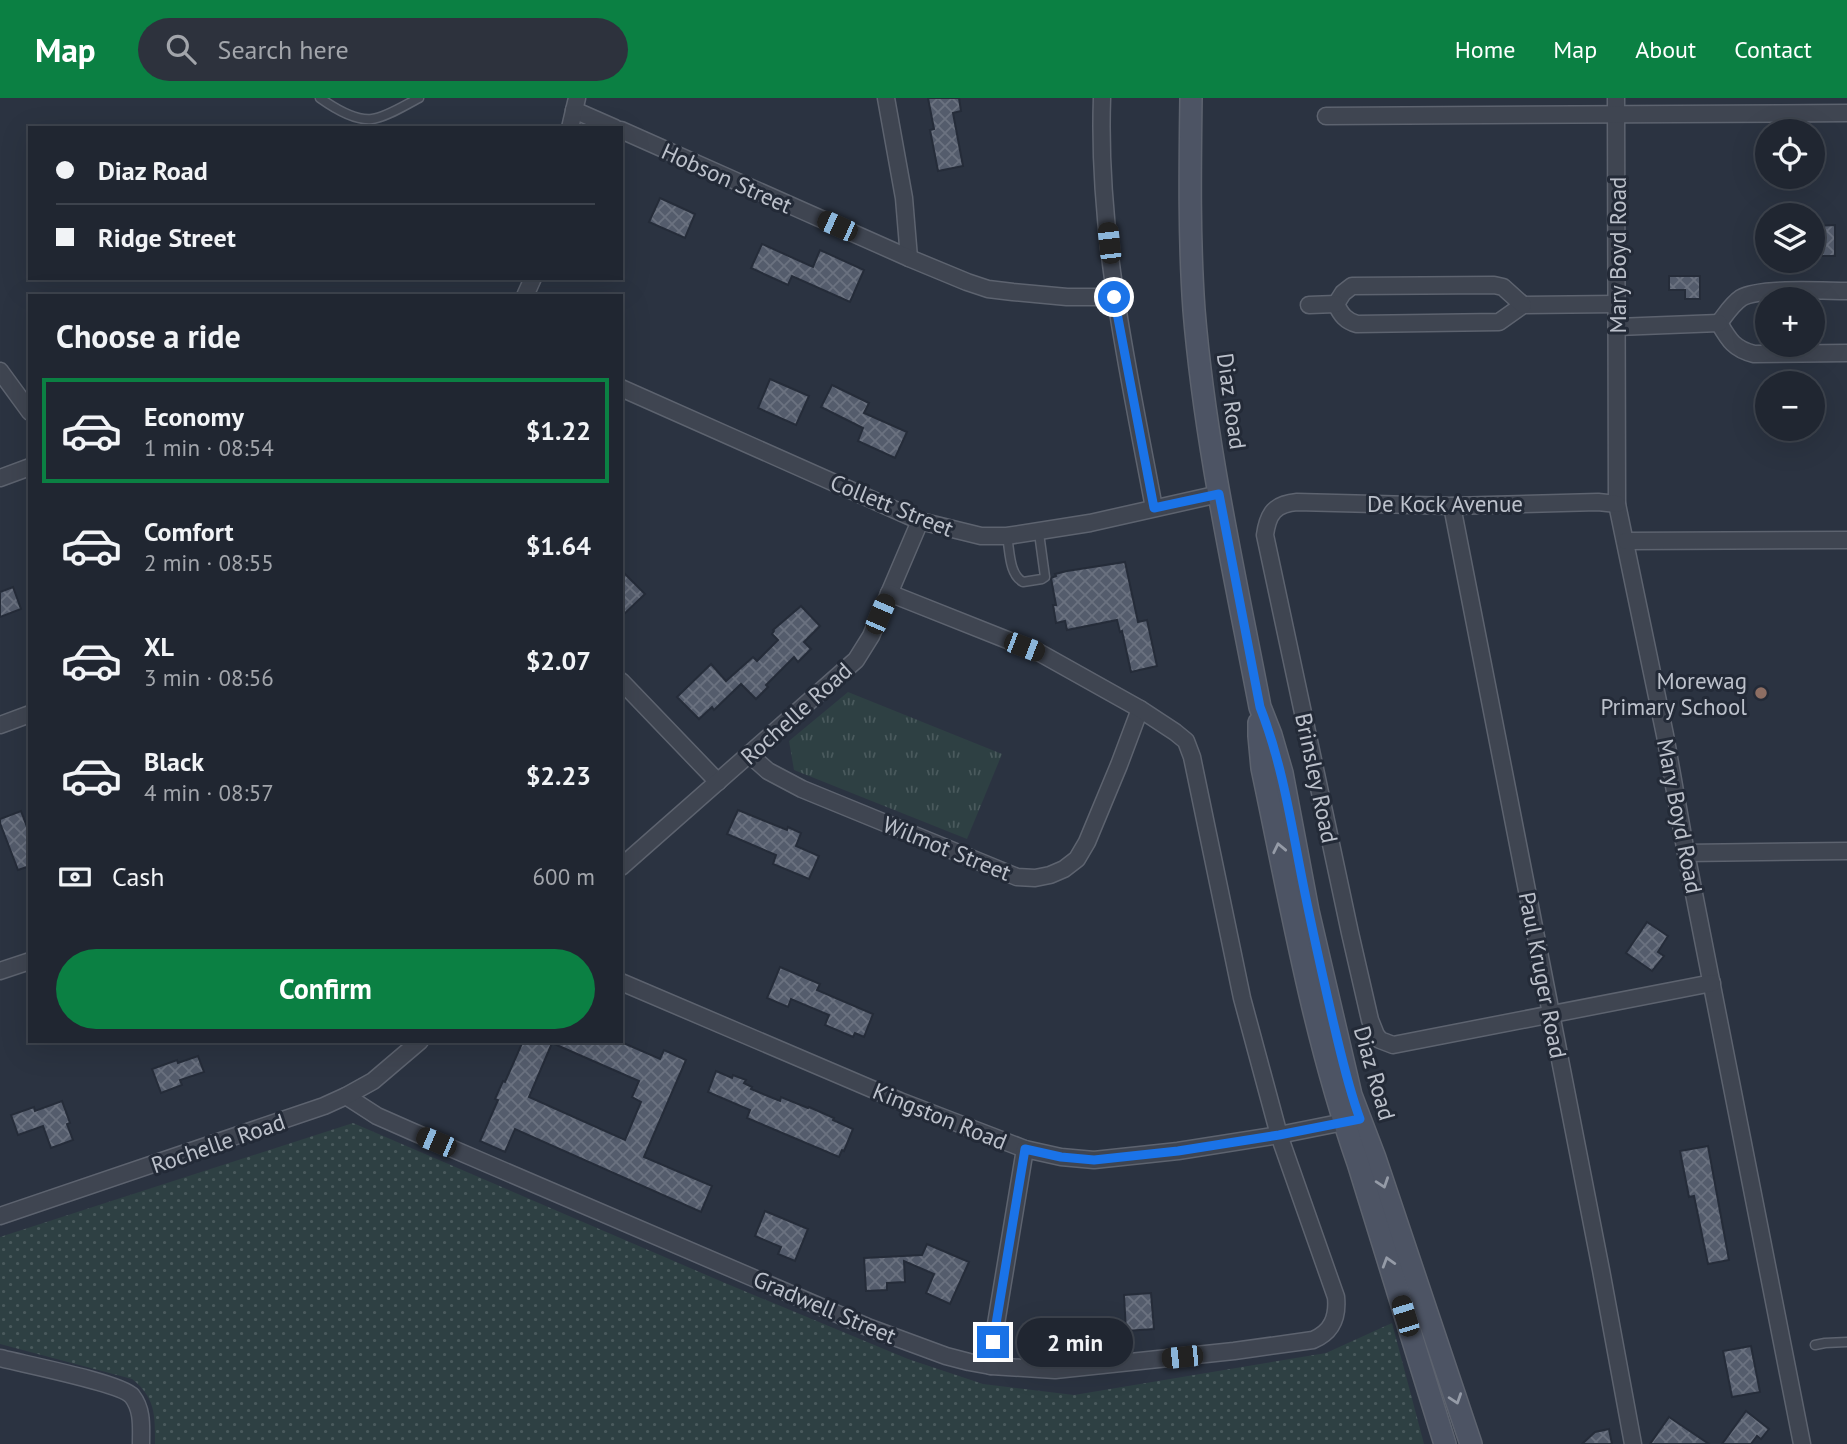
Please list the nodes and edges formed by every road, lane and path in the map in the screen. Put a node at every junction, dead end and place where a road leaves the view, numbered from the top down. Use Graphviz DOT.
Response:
graph roads {
  1 [pos="320,98"];
  2 [pos="419,98"];
  3 [pos="886,98"];
  4 [pos="1102,98"];
  5 [pos="1191,98"];
  6 [pos="575,104"];
  7 [pos="1616,106"];
  8 [pos="1847,113"];
  9 [pos="1326,116"];
  10 [pos="570,126"];
  11 [pos="612,126"];
  12 [pos="623,132"];
  13 [pos="909,258"];
  14 [pos="1847,291"];
  15 [pos="1114,297"];
  16 [pos="1336,304"];
  17 [pos="1617,304"];
  18 [pos="1309,305"];
  19 [pos="1523,305"];
  20 [pos="1719,323"];
  21 [pos="1617,327"];
  22 [pos="1847,353"];
  23 [pos="0,370"];
  24 [pos="623,389"];
  25 [pos="28,409"];
  26 [pos="28,468"];
  27 [pos="0,478"];
  28 [pos="1219,494"];
  29 [pos="1618,504"];
  30 [pos="1452,506"];
  31 [pos="1154,508"];
  32 [pos="1275,509"];
  33 [pos="920,521"];
  34 [pos="1039,533"];
  35 [pos="1007,536"];
  36 [pos="1847,540"];
  37 [pos="1626,541"];
  38 [pos="889,593"];
  39 [pos="623,683"];
  40 [pos="1140,709"];
  41 [pos="28,715"];
  42 [pos="0,724"];
  43 [pos="749,754"];
  44 [pos="718,782"];
  45 [pos="1847,851"];
  46 [pos="1686,853"];
  47 [pos="623,865"];
  48 [pos="28,962"];
  49 [pos="0,971"];
  50 [pos="623,983"];
  51 [pos="1712,983"];
  52 [pos="1550,1013"];
  53 [pos="418,1043"];
  54 [pos="346,1096"];
  55 [pos="1352,1121"];
  56 [pos="1279,1135"];
  57 [pos="1025,1149"];
  58 [pos="1,1213"];
  59 [pos="1847,1342"];
  60 [pos="1815,1345"];
  61 [pos="0,1358"];
  62 [pos="991,1366"];
  63 [pos="141,1444"];
  64 [pos="1445,1444"];
  65 [pos="1471,1444"];
  66 [pos="1633,1444"];
  67 [pos="1802,1444"];
  1 -- 2 [label="lane"];
  3 -- 13 [label="street"];
  4 -- 15 [label="street"];
  5 -- 28 [label="street, Diaz Road"];
  6 -- 10 [label="street"];
  6 -- 11 [label="street"];
  7 -- 8 [label="street"];
  7 -- 9 [label="street"];
  7 -- 17 [label="street, Mary Boyd Road"];
  12 -- 13 [label="street, Hobson Street"];
  13 -- 15 [label="street, Hobson Street"];
  14 -- 20 [label="street"];
  15 -- 31 [label="street"];
  16 -- 18 [label="street"];
  16 -- 19 [label="street"];
  16 -- 19 [label="street"];
  17 -- 19 [label="street"];
  17 -- 21 [label="street, Mary Boyd Road"];
  20 -- 21 [label="street"];
  20 -- 22 [label="street"];
  21 -- 29 [label="street, Mary Boyd Road"];
  23 -- 25 [label="street"];
  24 -- 33 [label="street, Collett Street"];
  26 -- 27 [label="street"];
  28 -- 31 [label="street, Collett Street"];
  28 -- 55 [label="street, Diaz Road"];
  29 -- 30 [label="street, De Kock Avenue"];
  29 -- 37 [label="street, Mary Boyd Road"];
  30 -- 32 [label="street, De Kock Avenue"];
  30 -- 52 [label="street, Paul Kruger Road"];
  31 -- 34 [label="street, Collett Street"];
  32 -- 52 [label="street, Brinsley Road"];
  33 -- 35 [label="street, Collett Street"];
  33 -- 38 [label="street, Rochelle Road"];
  34 -- 35 [label="street, Collett Street"];
  34 -- 35 [label="lane"];
  36 -- 37 [label="street"];
  37 -- 46 [label="street, Mary Boyd Road"];
  38 -- 40 [label="street"];
  38 -- 43 [label="street, Rochelle Road"];
  39 -- 44 [label="street"];
  40 -- 43 [label="street, Wilmot Street"];
  40 -- 56 [label="street"];
  41 -- 42 [label="street"];
  43 -- 44 [label="street, Rochelle Road"];
  44 -- 47 [label="street, Rochelle Road"];
  45 -- 46 [label="street"];
  46 -- 51 [label="street, Mary Boyd Road"];
  48 -- 49 [label="street"];
  50 -- 57 [label="street, Kingston Road"];
  51 -- 52 [label="street"];
  51 -- 67 [label="street, Mary Boyd Road"];
  52 -- 66 [label="street, Paul Kruger Road"];
  53 -- 54 [label="street, Rochelle Road"];
  54 -- 58 [label="street, Rochelle Road"];
  54 -- 62 [label="street, Gradwell Street"];
  55 -- 56 [label="street, Kingston Road"];
  64 -- 55 [label="street, Diaz Road, one-way"];
  55 -- 65 [label="street, Diaz Road, one-way"];
  56 -- 57 [label="street, Kingston Road"];
  56 -- 62 [label="street, Gradwell Street"];
  57 -- 62 [label="street"];
  59 -- 60 [label="lane"];
  61 -- 63 [label="street"];
}
